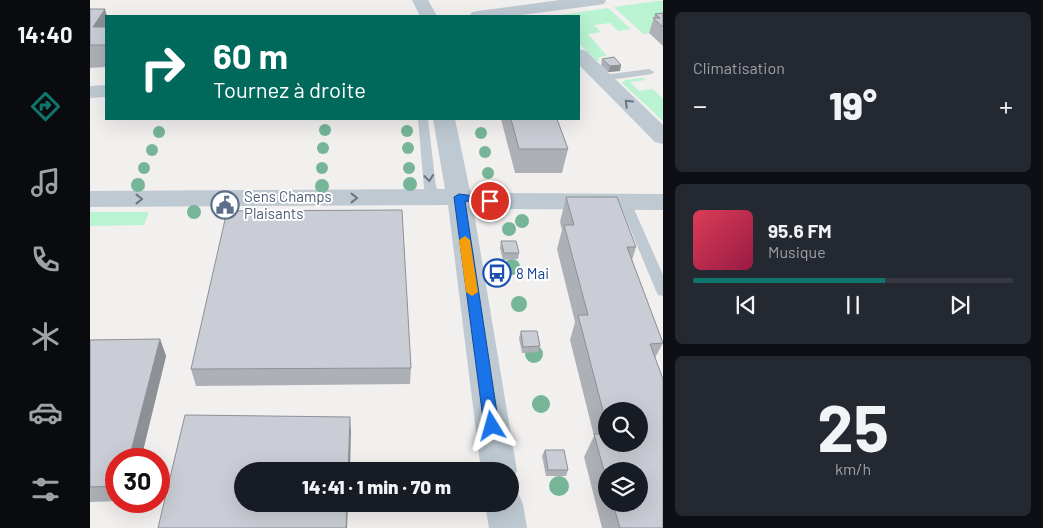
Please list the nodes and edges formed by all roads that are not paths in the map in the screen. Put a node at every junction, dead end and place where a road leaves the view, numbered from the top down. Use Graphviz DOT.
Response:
graph roads {
  1 [pos="420,0"];
  2 [pos="436,0"];
  3 [pos="598,0"];
  4 [pos="533,13"];
  5 [pos="428,15"];
  6 [pos="429,15"];
  7 [pos="496,15"];
  8 [pos="580,56"];
  9 [pos="649,72"];
  10 [pos="603,78"];
  11 [pos="105,91"];
  12 [pos="90,92"];
  13 [pos="426,120"];
  14 [pos="663,137"];
  15 [pos="450,198"];
  16 [pos="90,199"];
  17 [pos="625,202"];
  18 [pos="663,202"];
  19 [pos="663,291"];
  20 [pos="497,462"];
  21 [pos="505,512"];
  22 [pos="508,528"];
  1 -- 5 [label="street"];
  2 -- 6 [label="street"];
  3 -- 4 [label="street"];
  4 -- 7 [label="street"];
  8 -- 10 [label="street"];
  9 -- 10 [label="lane"];
  14 -- 10 [label="street, one-way"];
  11 -- 12 [label="street"];
  13 -- 15 [label="street"];
  13 -- 15 [label="lane, one-way"];
  16 -- 15 [label="street, one-way"];
  15 -- 17 [label="street"];
  15 -- 20 [label="street"];
  17 -- 18 [label="street"];
  17 -- 19 [label="lane"];
  21 -- 22 [label="street"];
}
